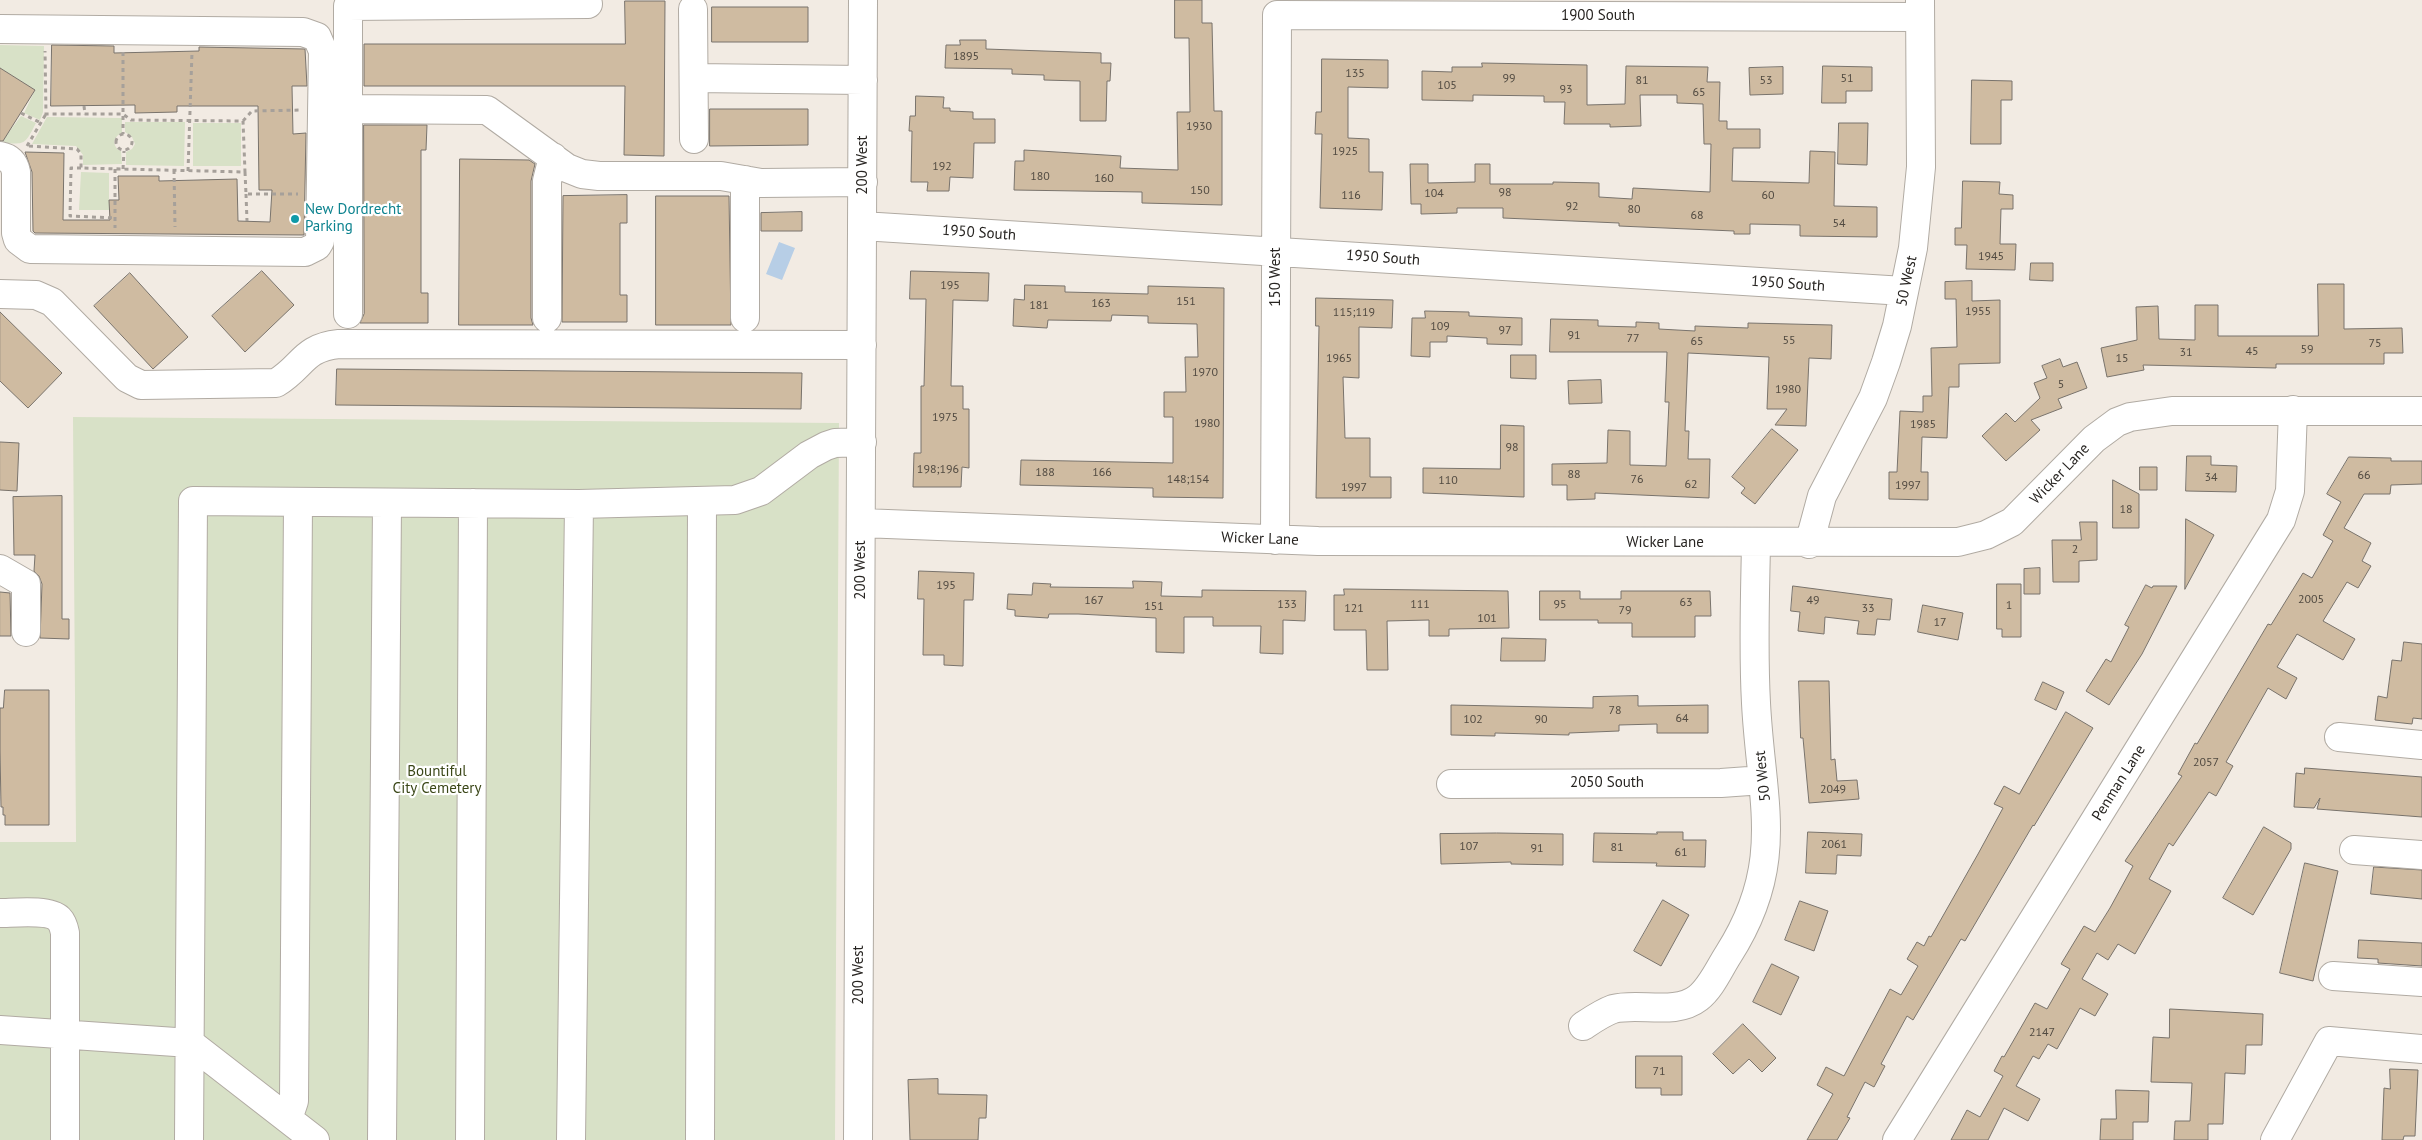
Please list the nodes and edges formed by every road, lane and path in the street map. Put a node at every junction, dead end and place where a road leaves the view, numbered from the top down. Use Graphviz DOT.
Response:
graph roads {
  1 [pos="863,0"];
  2 [pos="588,4"];
  3 [pos="693,9"];
  4 [pos="1920,9"];
  5 [pos="1276,15"];
  6 [pos="0,29"];
  7 [pos="192,44"];
  8 [pos="123,45"];
  9 [pos="46,50"];
  10 [pos="694,78"];
  11 [pos="863,80"];
  12 [pos="84,106"];
  13 [pos="348,109"];
  14 [pos="310,110"];
  15 [pos="21,113"];
  16 [pos="46,114"];
  17 [pos="85,114"];
  18 [pos="123,114"];
  19 [pos="189,120"];
  20 [pos="244,121"];
  21 [pos="41,123"];
  22 [pos="123,134"];
  23 [pos="694,139"];
  24 [pos="27,146"];
  25 [pos="9,151"];
  26 [pos="124,151"];
  27 [pos="553,156"];
  28 [pos="81,168"];
  29 [pos="115,169"];
  30 [pos="123,169"];
  31 [pos="174,170"];
  32 [pos="188,171"];
  33 [pos="245,172"];
  34 [pos="745,180"];
  35 [pos="862,182"];
  36 [pos="246,194"];
  37 [pos="300,194"];
  38 [pos="115,218"];
  39 [pos="247,221"];
  40 [pos="862,226"];
  41 [pos="115,232"];
  42 [pos="175,236"];
  43 [pos="1276,252"];
  44 [pos="1904,291"];
  45 [pos="0,294"];
  46 [pos="348,314"];
  47 [pos="547,318"];
  48 [pos="745,318"];
  49 [pos="862,346"];
  50 [pos="2293,410"];
  51 [pos="2422,411"];
  52 [pos="862,442"];
  53 [pos="298,502"];
  54 [pos="702,502"];
  55 [pos="387,503"];
  56 [pos="473,503"];
  57 [pos="579,504"];
  58 [pos="862,523"];
  59 [pos="1275,540"];
  60 [pos="1756,544"];
  61 [pos="1809,544"];
  62 [pos="0,569"];
  63 [pos="26,632"];
  64 [pos="2339,736"];
  65 [pos="2422,745"];
  66 [pos="1763,780"];
  67 [pos="1451,784"];
  68 [pos="2354,850"];
  69 [pos="2422,855"];
  70 [pos="0,913"];
  71 [pos="2334,976"];
  72 [pos="2422,982"];
  73 [pos="1583,1026"];
  74 [pos="0,1030"];
  75 [pos="65,1034"];
  76 [pos="190,1043"];
  77 [pos="2422,1049"];
  78 [pos="288,1119"];
  79 [pos="64,1140"];
  80 [pos="189,1140"];
  81 [pos="315,1140"];
  82 [pos="382,1140"];
  83 [pos="470,1140"];
  84 [pos="571,1140"];
  85 [pos="700,1140"];
  86 [pos="858,1140"];
  87 [pos="1897,1140"];
  88 [pos="2276,1140"];
  1 -- 11 [label="street, 200 West"];
  2 -- 13 [label="street"];
  3 -- 10 [label="street"];
  4 -- 5 [label="street, 1900 South"];
  4 -- 44 [label="street, 50 West"];
  5 -- 43 [label="street, 150 West"];
  6 -- 25 [label="street"];
  7 -- 19 [label="path"];
  8 -- 18 [label="path"];
  9 -- 16 [label="path"];
  10 -- 11 [label="street"];
  10 -- 23 [label="street"];
  11 -- 35 [label="street, 200 West"];
  12 -- 17 [label="path"];
  13 -- 27 [label="street"];
  13 -- 46 [label="street"];
  14 -- 20 [label="path"];
  15 -- 21 [label="path"];
  16 -- 17 [label="path"];
  16 -- 21 [label="path"];
  17 -- 18 [label="path"];
  18 -- 19 [label="path"];
  18 -- 22 [label="path"];
  19 -- 20 [label="path"];
  19 -- 32 [label="path"];
  20 -- 33 [label="path"];
  21 -- 24 [label="path"];
  22 -- 26 [label="path"];
  22 -- 26 [label="path"];
  24 -- 25 [label="path"];
  24 -- 28 [label="path"];
  26 -- 30 [label="path"];
  27 -- 34 [label="street"];
  27 -- 47 [label="street"];
  28 -- 29 [label="path"];
  28 -- 38 [label="path"];
  29 -- 30 [label="path"];
  29 -- 38 [label="path"];
  30 -- 31 [label="path"];
  31 -- 32 [label="path"];
  31 -- 42 [label="path"];
  32 -- 33 [label="path"];
  33 -- 36 [label="path"];
  34 -- 35 [label="street"];
  34 -- 48 [label="street"];
  35 -- 40 [label="street, 200 West"];
  36 -- 37 [label="path"];
  36 -- 39 [label="path"];
  38 -- 41 [label="path"];
  40 -- 43 [label="street, 1950 South"];
  40 -- 49 [label="street, 200 West"];
  43 -- 44 [label="street, 1950 South"];
  43 -- 59 [label="street, 150 West"];
  44 -- 61 [label="street, 50 West"];
  45 -- 49 [label="street"];
  49 -- 52 [label="street, 200 West"];
  50 -- 51 [label="street, Wicker Lane"];
  50 -- 61 [label="street, Wicker Lane"];
  50 -- 87 [label="street, Penman Lane"];
  52 -- 54 [label="street"];
  52 -- 58 [label="street, 200 West"];
  53 -- 55 [label="street"];
  53 -- 76 [label="street"];
  53 -- 78 [label="street"];
  54 -- 57 [label="street"];
  54 -- 85 [label="street"];
  55 -- 56 [label="street"];
  55 -- 82 [label="street"];
  56 -- 57 [label="street"];
  56 -- 83 [label="street"];
  57 -- 84 [label="street"];
  58 -- 59 [label="street, Wicker Lane"];
  58 -- 86 [label="street, 200 West"];
  59 -- 60 [label="street, Wicker Lane"];
  60 -- 61 [label="street, Wicker Lane"];
  60 -- 66 [label="street, 50 West"];
  62 -- 63 [label="street"];
  64 -- 65 [label="street"];
  66 -- 67 [label="street, 2050 South"];
  66 -- 73 [label="street, 50 West"];
  68 -- 69 [label="street"];
  70 -- 75 [label="street"];
  71 -- 72 [label="street"];
  74 -- 75 [label="street"];
  75 -- 76 [label="street"];
  75 -- 79 [label="street"];
  76 -- 78 [label="street"];
  76 -- 80 [label="street"];
  77 -- 88 [label="street"];
  78 -- 81 [label="street"];
}
